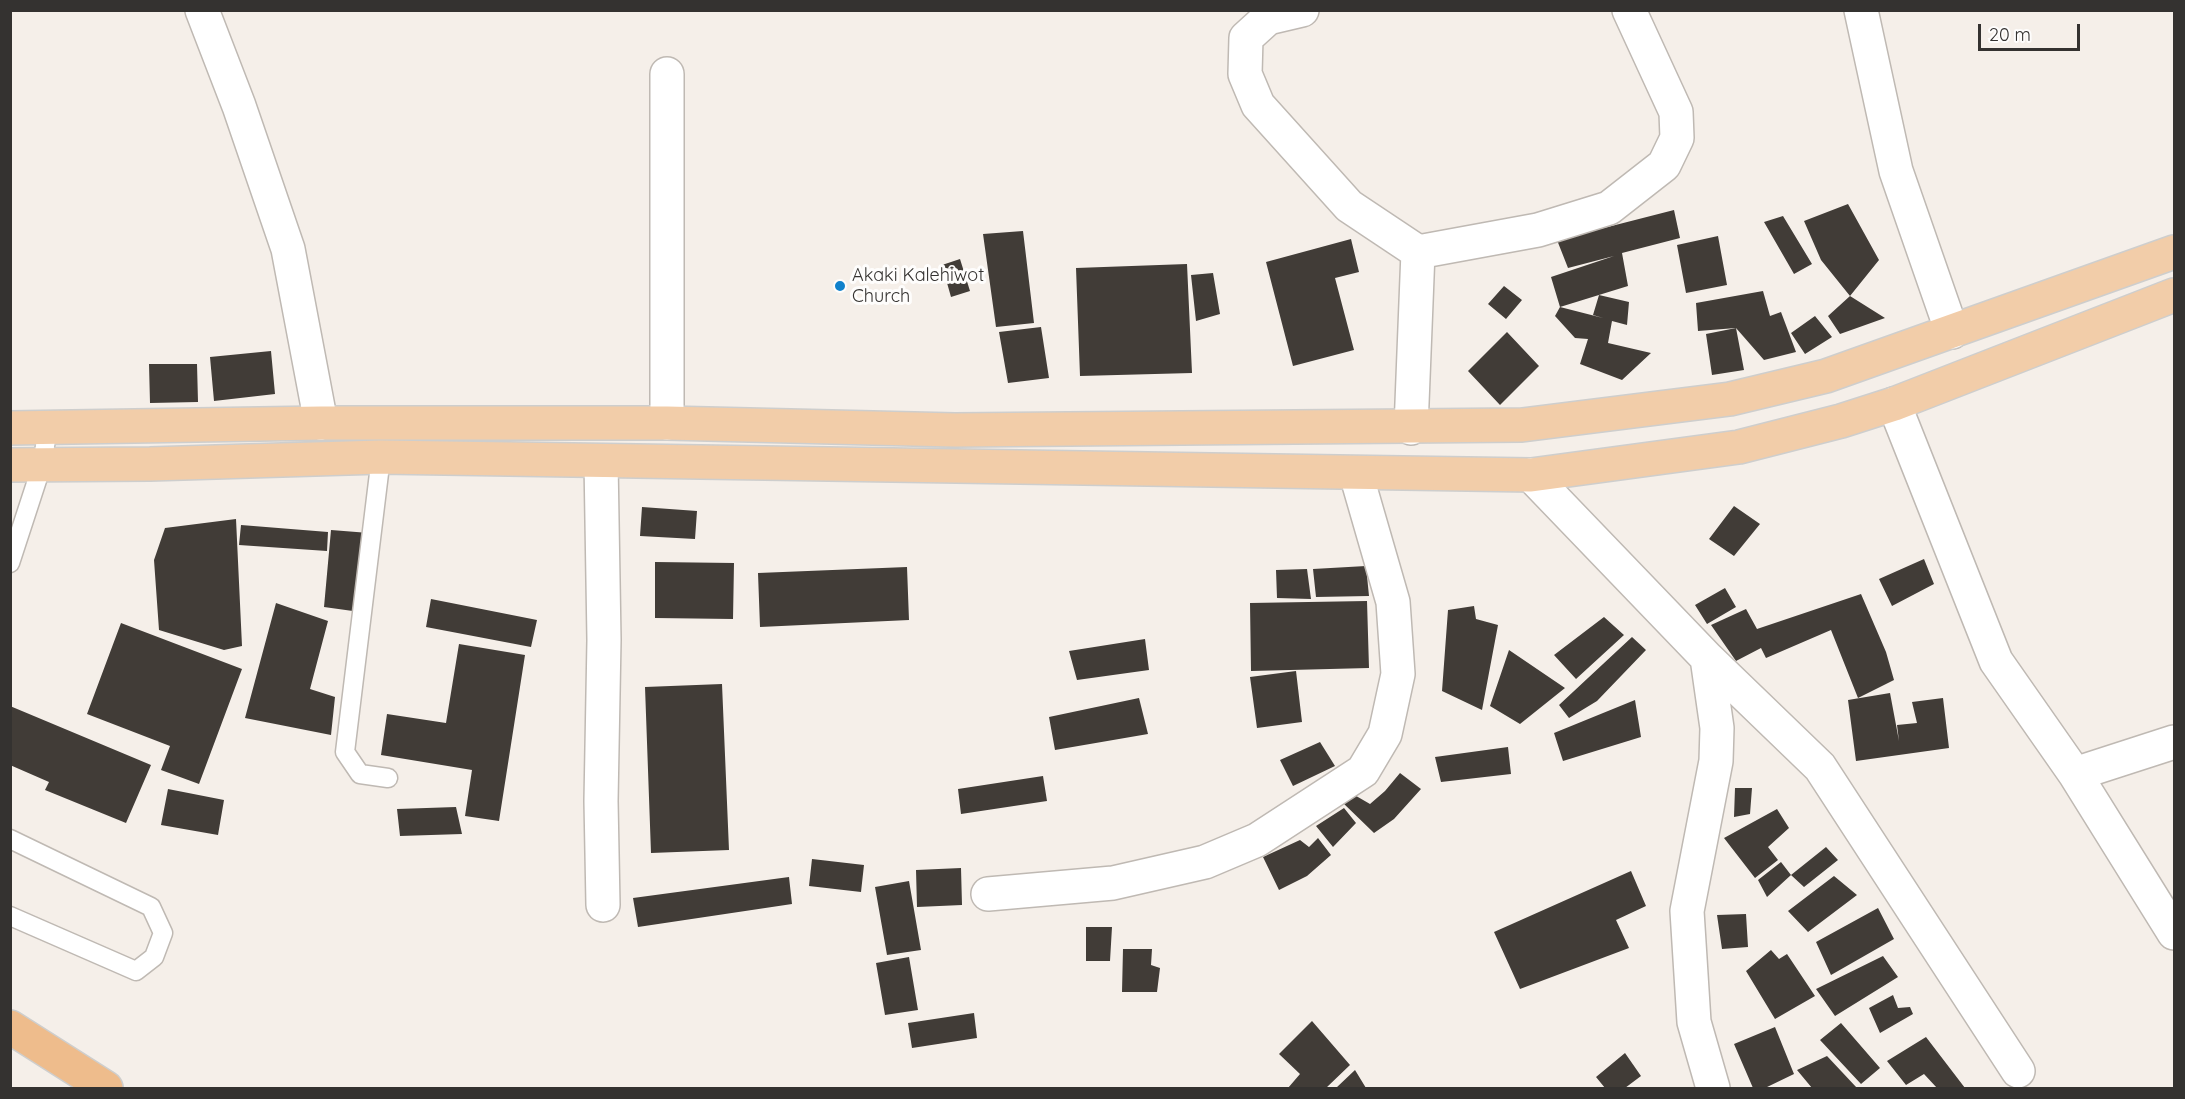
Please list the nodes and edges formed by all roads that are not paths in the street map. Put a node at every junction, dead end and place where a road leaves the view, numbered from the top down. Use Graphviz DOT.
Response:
graph roads {
  1 [pos="202,10"];
  2 [pos="1302,10"];
  3 [pos="1629,10"];
  4 [pos="1861,10"];
  5 [pos="667,74"];
  6 [pos="1418,252"];
  7 [pos="2175,252"];
  8 [pos="2175,295"];
  9 [pos="1952,332"];
  10 [pos="1893,404"];
  11 [pos="321,423"];
  12 [pos="667,423"];
  13 [pos="48,427"];
  14 [pos="10,428"];
  15 [pos="1412,428"];
  16 [pos="381,457"];
  17 [pos="601,461"];
  18 [pos="26,465"];
  19 [pos="1356,474"];
  20 [pos="1531,475"];
  21 [pos="10,563"];
  22 [pos="1707,658"];
  23 [pos="2175,742"];
  24 [pos="2075,774"];
  25 [pos="388,778"];
  26 [pos="10,839"];
  27 [pos="988,894"];
  28 [pos="603,905"];
  29 [pos="10,916"];
  30 [pos="2175,933"];
  31 [pos="10,1027"];
  32 [pos="2018,1071"];
  33 [pos="106,1089"];
  34 [pos="1713,1089"];
  1 -- 11 [label="street"];
  2 -- 6 [label="street"];
  3 -- 6 [label="street"];
  4 -- 9 [label="street"];
  5 -- 12 [label="street"];
  6 -- 15 [label="street"];
  7 -- 9 [label="main road"];
  8 -- 10 [label="main road"];
  9 -- 15 [label="main road"];
  10 -- 20 [label="main road"];
  10 -- 24 [label="street"];
  11 -- 12 [label="main road"];
  11 -- 13 [label="main road"];
  12 -- 15 [label="main road"];
  13 -- 14 [label="main road"];
  13 -- 18 [label="lane"];
  16 -- 17 [label="main road"];
  16 -- 18 [label="main road"];
  16 -- 25 [label="lane"];
  17 -- 19 [label="main road"];
  17 -- 28 [label="street"];
  18 -- 21 [label="lane"];
  19 -- 20 [label="main road"];
  19 -- 27 [label="street"];
  20 -- 22 [label="street"];
  22 -- 32 [label="street"];
  22 -- 34 [label="street"];
  23 -- 24 [label="street"];
  24 -- 30 [label="street"];
  26 -- 29 [label="lane"];
  31 -- 33 [label="highway"];
}
